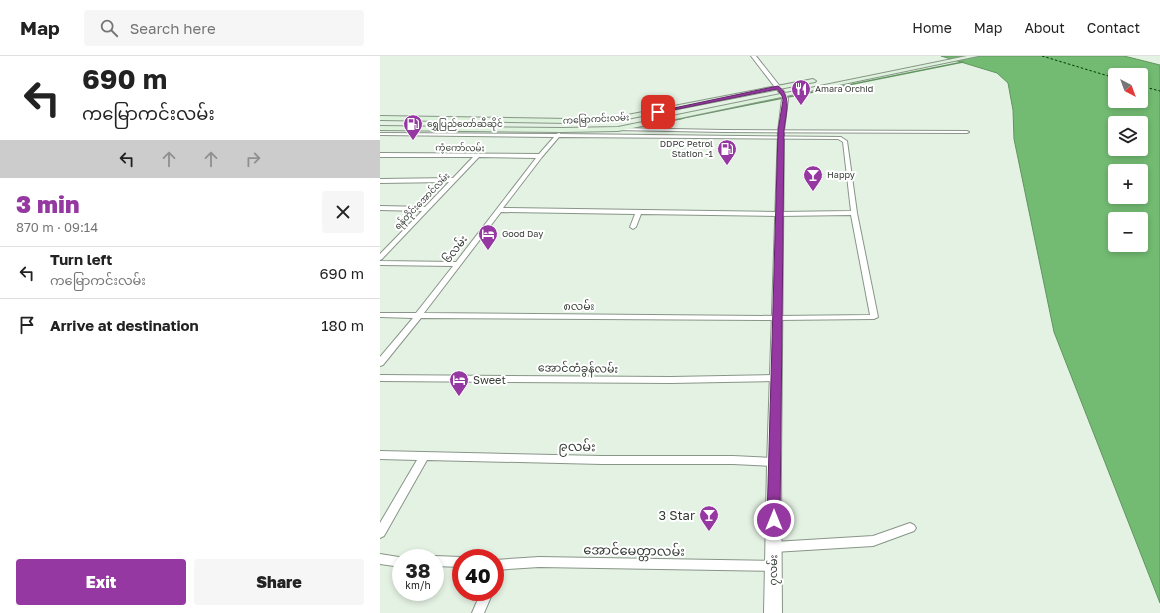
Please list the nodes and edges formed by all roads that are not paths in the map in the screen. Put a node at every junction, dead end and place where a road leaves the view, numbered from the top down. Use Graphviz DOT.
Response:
graph roads {
  1 [pos="752,56"];
  2 [pos="975,56"];
  3 [pos="822,79"];
  4 [pos="778,88"];
  5 [pos="785,97"];
  6 [pos="380,118"];
  7 [pos="380,128"];
  8 [pos="618,129"];
  9 [pos="967,132"];
  10 [pos="560,133"];
  11 [pos="380,134"];
  12 [pos="781,134"];
  13 [pos="380,155"];
  14 [pos="477,156"];
  15 [pos="540,156"];
  16 [pos="380,180"];
  17 [pos="455,180"];
  18 [pos="380,208"];
  19 [pos="427,209"];
  20 [pos="500,210"];
  21 [pos="639,212"];
  22 [pos="779,214"];
  23 [pos="854,214"];
  24 [pos="633,228"];
  25 [pos="380,258"];
  26 [pos="380,263"];
  27 [pos="456,264"];
  28 [pos="380,315"];
  29 [pos="418,316"];
  30 [pos="777,318"];
  31 [pos="380,363"];
  32 [pos="380,378"];
  33 [pos="776,378"];
  34 [pos="380,455"];
  35 [pos="424,456"];
  36 [pos="774,462"];
  37 [pos="910,528"];
  38 [pos="380,533"];
  39 [pos="774,547"];
  40 [pos="380,559"];
  41 [pos="392,561"];
  42 [pos="504,565"];
  43 [pos="774,566"];
  44 [pos="483,601"];
  45 [pos="478,613"];
  46 [pos="773,613"];
  1 -- 4 [label="street"];
  2 -- 5 [label="main road, ကမြောကင်းလမ်း"];
  3 -- 4 [label="main road, ကမြောကင်းလမ်း"];
  4 -- 5 [label="street"];
  4 -- 6 [label="main road, ကမြောကင်းလမ်း"];
  5 -- 8 [label="main road, ကမြောကင်းလမ်း"];
  5 -- 12 [label="street, ၇လမ်း"];
  7 -- 10 [label="main road, ကမြောကင်းလမ်း"];
  8 -- 10 [label="main road, ကမြောကင်းလမ်း"];
  8 -- 12 [label="street"];
  9 -- 12 [label="street"];
  10 -- 11 [label="street"];
  10 -- 12 [label="street"];
  10 -- 15 [label="street, ၆လမ်း"];
  12 -- 22 [label="street, ၇လမ်း"];
  12 -- 23 [label="street"];
  13 -- 14 [label="street, ကံ့ကော်လမ်း"];
  14 -- 15 [label="street, ကံ့ကော်လမ်း"];
  14 -- 17 [label="street, ရန်တိုင်းအောင်လမ်း"];
  15 -- 20 [label="street, ၆လမ်း"];
  16 -- 17 [label="street"];
  17 -- 19 [label="street, ရန်တိုင်းအောင်လမ်း"];
  18 -- 19 [label="street"];
  19 -- 25 [label="street, ရန်တိုင်းအောင်လမ်း"];
  20 -- 21 [label="street"];
  20 -- 27 [label="street, ၆လမ်း"];
  21 -- 22 [label="street"];
  21 -- 24 [label="street"];
  22 -- 23 [label="street"];
  22 -- 30 [label="street, ၇လမ်း"];
  23 -- 30 [label="street, ၈လမ်း"];
  26 -- 27 [label="street"];
  27 -- 29 [label="street, ၆လမ်း"];
  28 -- 29 [label="street, ၈လမ်း"];
  29 -- 30 [label="street, ၈လမ်း"];
  29 -- 31 [label="street, ၆လမ်း"];
  30 -- 33 [label="street, ၇လမ်း"];
  32 -- 33 [label="street, အောင်တံခွန်လမ်း"];
  33 -- 36 [label="street, ၇လမ်း"];
  34 -- 35 [label="street, ၉လမ်း"];
  35 -- 36 [label="street, ၉လမ်း"];
  35 -- 38 [label="street"];
  36 -- 39 [label="street, ၇လမ်း"];
  37 -- 39 [label="street"];
  39 -- 43 [label="street, ၇လမ်း"];
  40 -- 41 [label="street"];
  42 -- 43 [label="street, အောင်မေတ္တာလမ်း"];
  43 -- 46 [label="street, ၇လမ်း"];
  44 -- 45 [label="street"];
}
